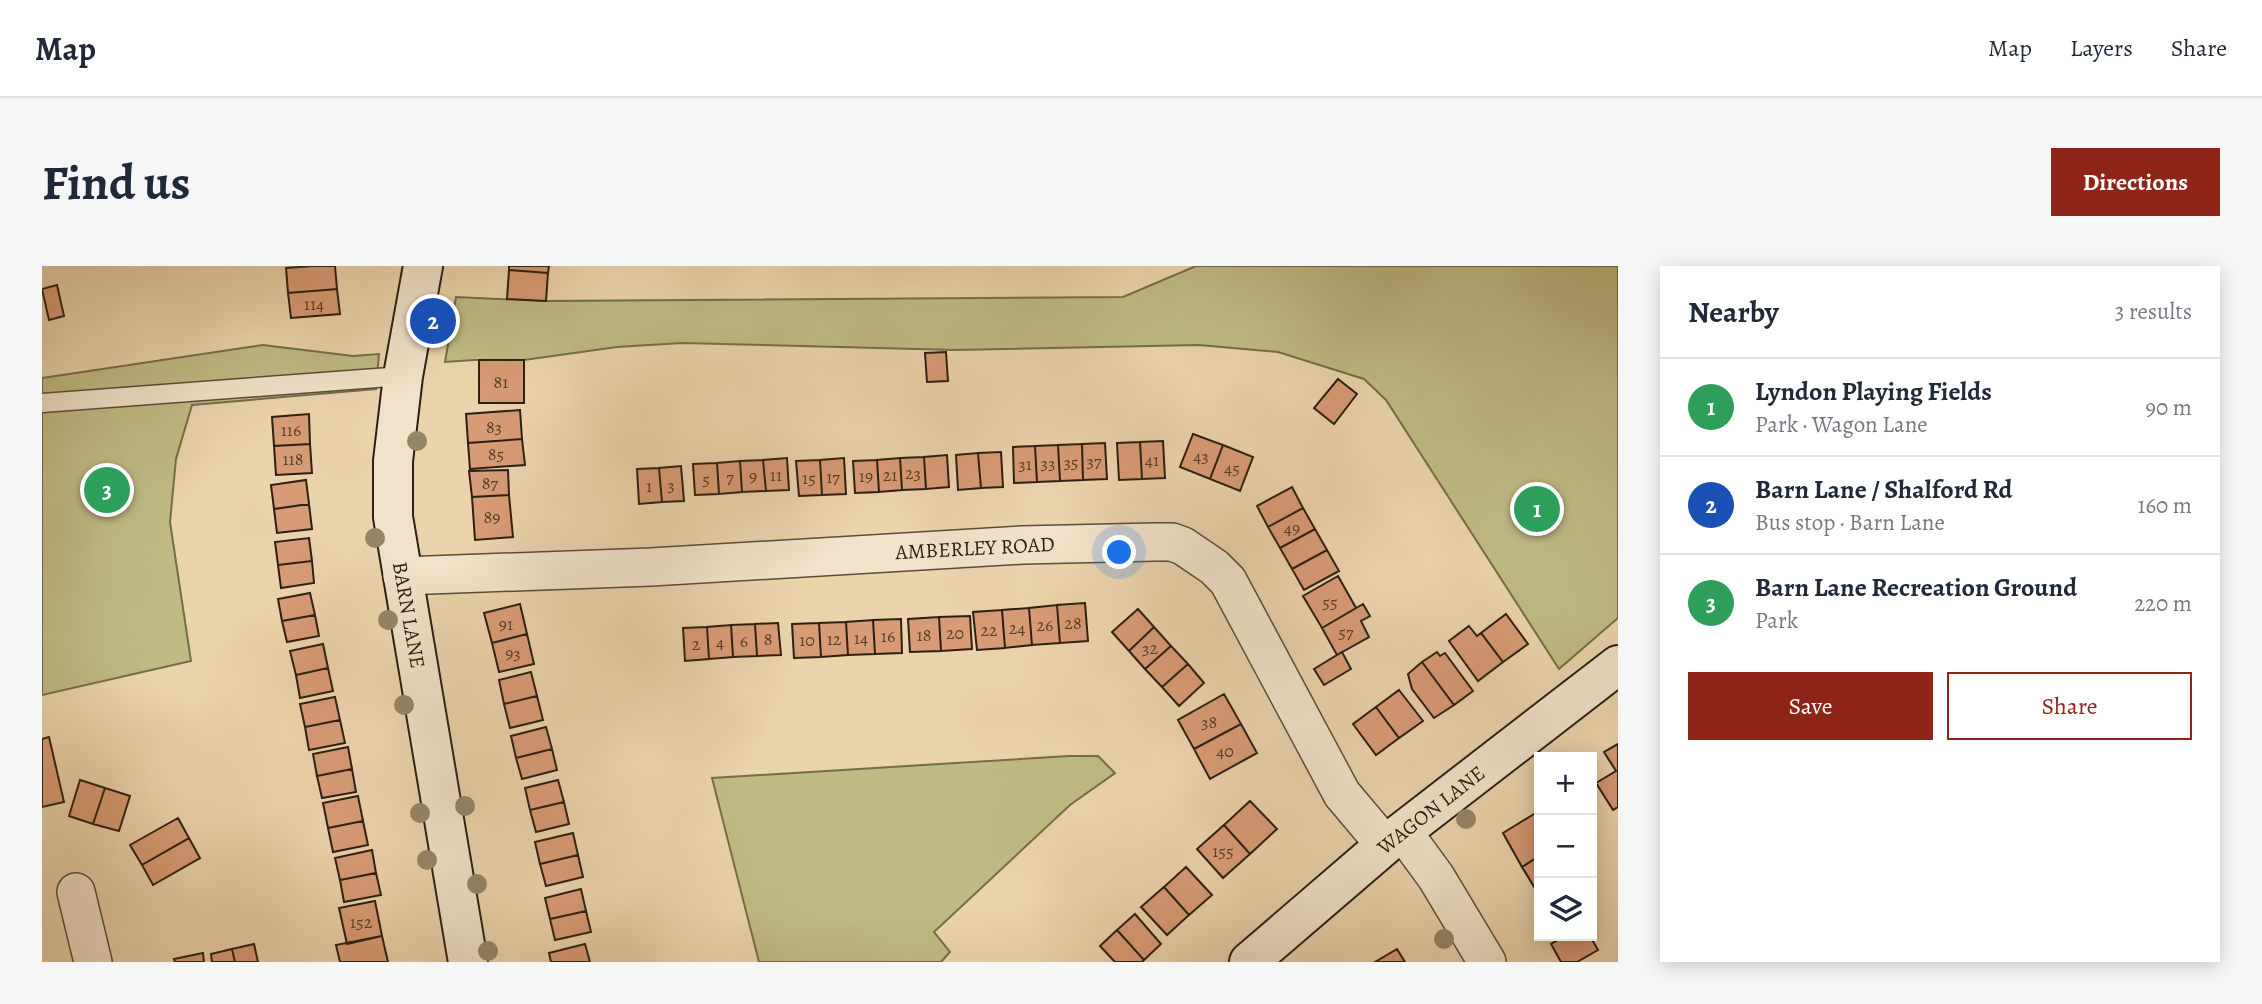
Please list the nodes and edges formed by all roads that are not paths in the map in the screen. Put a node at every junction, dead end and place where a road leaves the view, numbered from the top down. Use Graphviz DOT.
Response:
graph roads {
  1 [pos="423,266"];
  2 [pos="403,376"];
  3 [pos="42,404"];
  4 [pos="402,576"];
  5 [pos="1618,666"];
  6 [pos="1394,839"];
  7 [pos="76,892"];
  8 [pos="93,962"];
  9 [pos="468,962"];
  10 [pos="1249,962"];
  11 [pos="1487,962"];
  1 -- 2 [label="street, BARN LANE"];
  2 -- 3 [label="lane"];
  2 -- 4 [label="street, BARN LANE"];
  4 -- 6 [label="street, AMBERLEY ROAD"];
  4 -- 9 [label="street, BARN LANE"];
  5 -- 6 [label="street, WAGON LANE"];
  6 -- 10 [label="street, WAGON LANE"];
  6 -- 11 [label="street, AMBERLEY ROAD"];
  7 -- 8 [label="street"];
}
